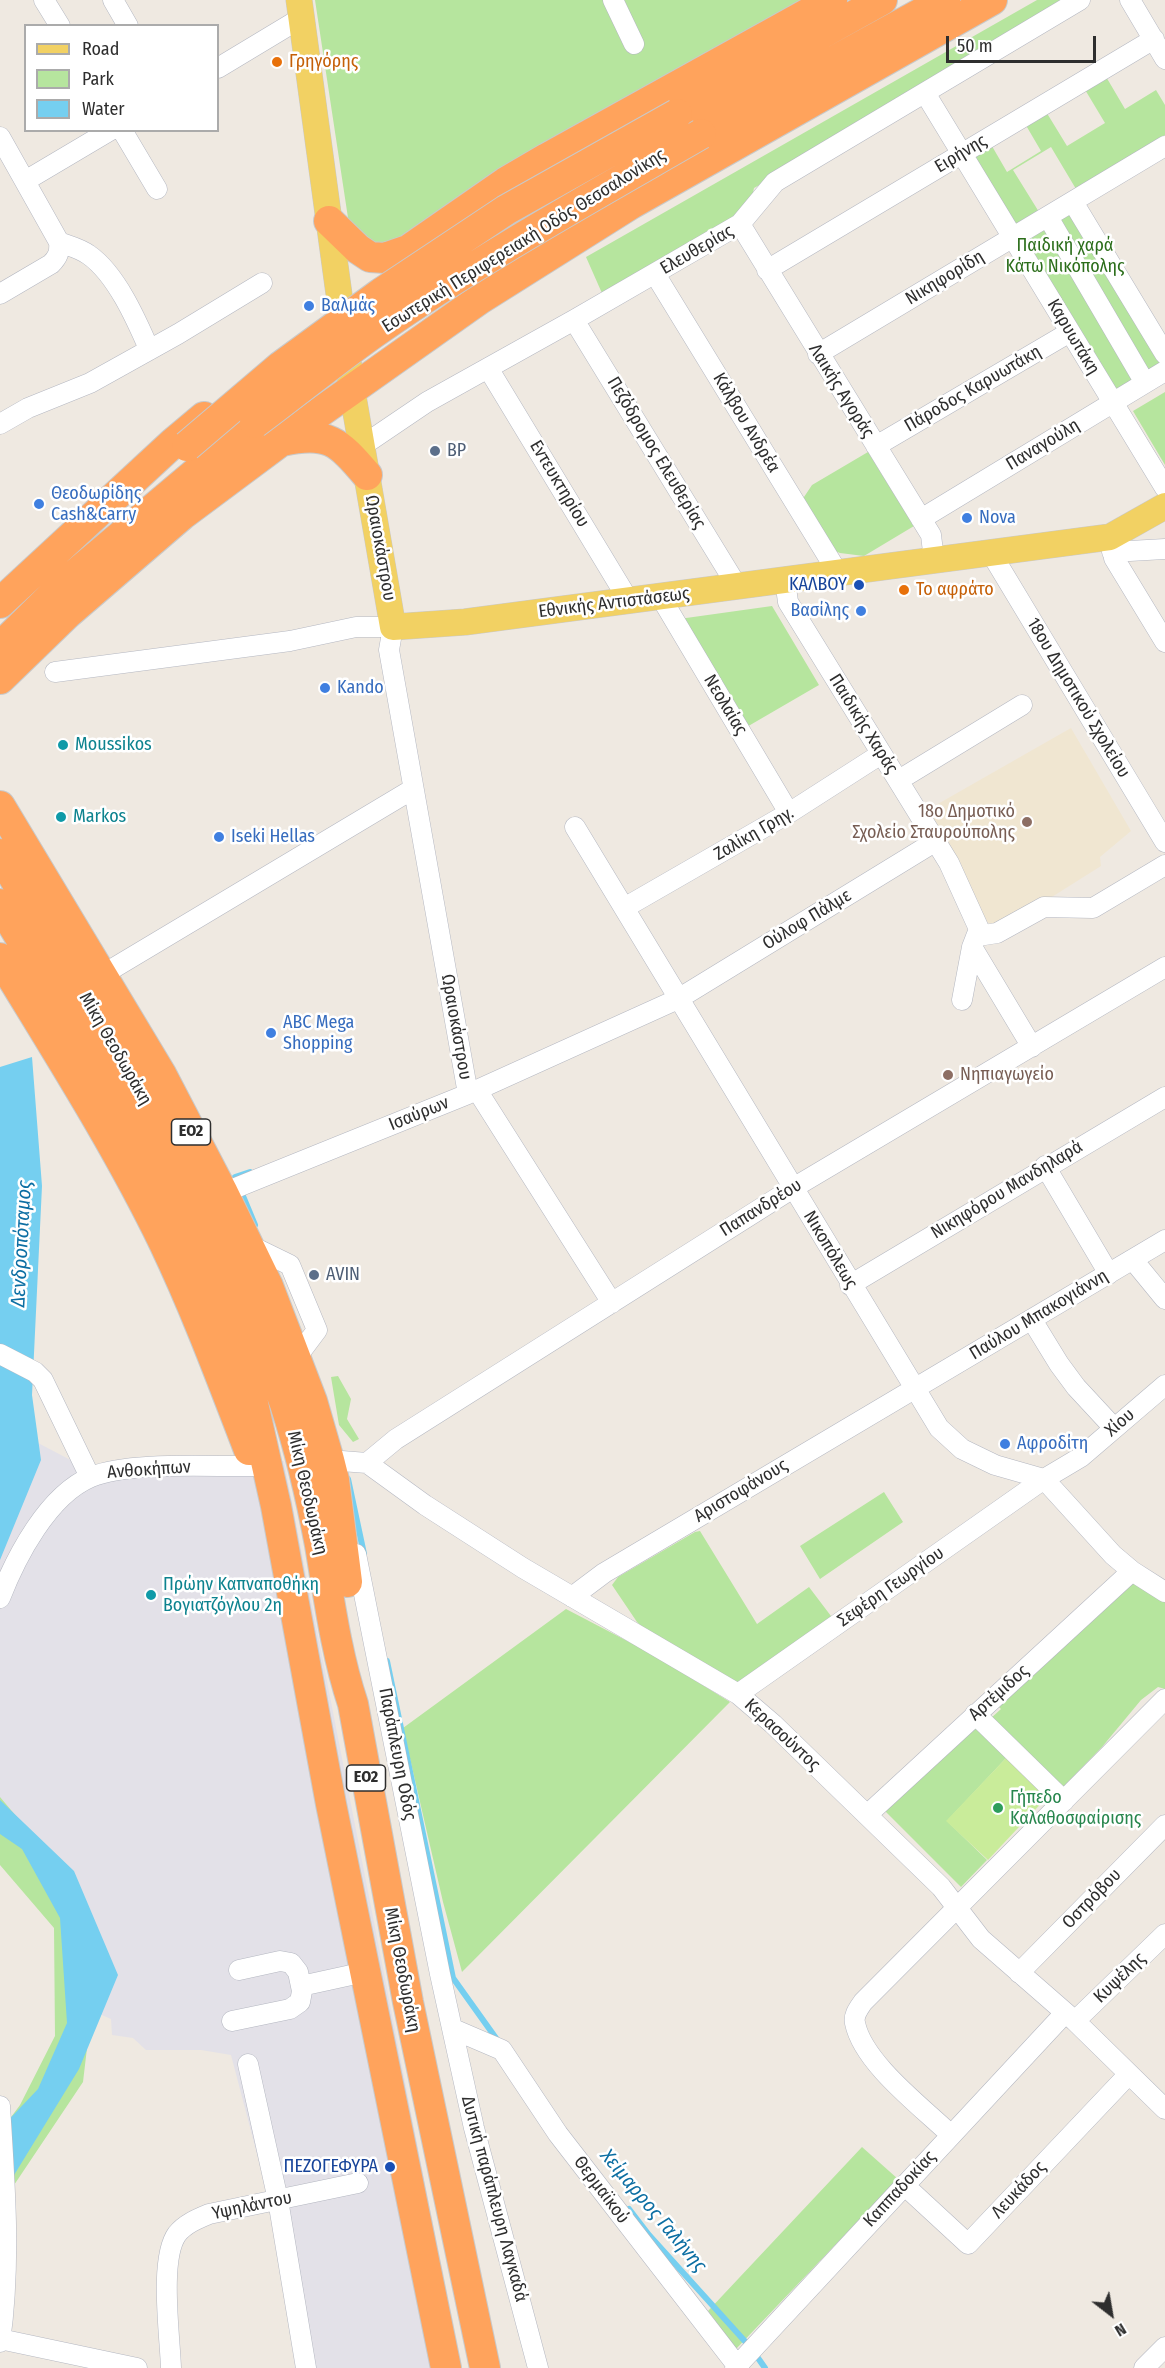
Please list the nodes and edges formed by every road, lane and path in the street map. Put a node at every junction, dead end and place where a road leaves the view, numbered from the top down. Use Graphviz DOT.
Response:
graph roads {
  1 [pos="44,0"];
  2 [pos="113,0"];
  3 [pos="613,0"];
  4 [pos="832,0"];
  5 [pos="882,0"];
  6 [pos="945,0"];
  7 [pos="992,0"];
  8 [pos="1080,0"];
  9 [pos="1130,0"];
  10 [pos="300,9"];
  11 [pos="59,24"];
  12 [pos="127,24"];
  13 [pos="1154,39"];
  14 [pos="634,44"];
  15 [pos="1165,59"];
  16 [pos="219,67"];
  17 [pos="925,93"];
  18 [pos="108,132"];
  19 [pos="123,132"];
  20 [pos="0,137"];
  21 [pos="1165,146"];
  22 [pos="962,153"];
  23 [pos="26,181"];
  24 [pos="157,189"];
  25 [pos="1073,202"];
  26 [pos="1048,217"];
  27 [pos="329,221"];
  28 [pos="740,225"];
  29 [pos="433,234"];
  30 [pos="1013,238"];
  31 [pos="59,242"];
  32 [pos="767,270"];
  33 [pos="655,274"];
  34 [pos="262,282"];
  35 [pos="0,294"];
  36 [pos="340,308"];
  37 [pos="574,321"];
  38 [pos="1070,332"];
  39 [pos="149,349"];
  40 [pos="818,354"];
  41 [pos="1165,354"];
  42 [pos="488,368"];
  43 [pos="1165,371"];
  44 [pos="1145,383"];
  45 [pos="352,390"];
  46 [pos="1114,402"];
  47 [pos="0,424"];
  48 [pos="282,441"];
  49 [pos="362,446"];
  50 [pos="876,446"];
  51 [pos="367,475"];
  52 [pos="1165,488"];
  53 [pos="1165,506"];
  54 [pos="921,519"];
  55 [pos="1111,544"];
  56 [pos="1165,549"];
  57 [pos="991,553"];
  58 [pos="934,560"];
  59 [pos="838,573"];
  60 [pos="784,580"];
  61 [pos="737,586"];
  62 [pos="660,597"];
  63 [pos="629,601"];
  64 [pos="0,603"];
  65 [pos="0,613"];
  66 [pos="393,627"];
  67 [pos="1165,642"];
  68 [pos="0,647"];
  69 [pos="55,672"];
  70 [pos="0,679"];
  71 [pos="1022,705"];
  72 [pos="881,754"];
  73 [pos="899,780"];
  74 [pos="413,789"];
  75 [pos="0,806"];
  76 [pos="789,813"];
  77 [pos="575,826"];
  78 [pos="936,841"];
  79 [pos="1165,842"];
  80 [pos="0,854"];
  81 [pos="1165,865"];
  82 [pos="0,904"];
  83 [pos="624,908"];
  84 [pos="975,941"];
  85 [pos="0,958"];
  86 [pos="1165,967"];
  87 [pos="83,992"];
  88 [pos="678,999"];
  89 [pos="962,1000"];
  90 [pos="1032,1047"];
  91 [pos="473,1092"];
  92 [pos="1165,1097"];
  93 [pos="1045,1166"];
  94 [pos="793,1188"];
  95 [pos="223,1193"];
  96 [pos="1165,1240"];
  97 [pos="1133,1260"];
  98 [pos="1109,1274"];
  99 [pos="850,1285"];
  100 [pos="1165,1299"];
  101 [pos="612,1303"];
  102 [pos="1032,1320"];
  103 [pos="0,1354"];
  104 [pos="1165,1384"];
  105 [pos="913,1389"];
  106 [pos="1114,1428"];
  107 [pos="367,1463"];
  108 [pos="255,1466"];
  109 [pos="332,1470"];
  110 [pos="90,1477"];
  111 [pos="1044,1479"];
  112 [pos="282,1537"];
  113 [pos="1132,1571"];
  114 [pos="1165,1592"];
  115 [pos="572,1597"];
  116 [pos="0,1598"];
  117 [pos="738,1694"];
  118 [pos="1165,1699"];
  119 [pos="353,1704"];
  120 [pos="975,1714"];
  121 [pos="1064,1801"];
  122 [pos="867,1815"];
  123 [pos="1165,1825"];
  124 [pos="957,1907"];
  125 [pos="1165,1934"];
  126 [pos="239,1970"];
  127 [pos="365,1972"];
  128 [pos="1019,1973"];
  129 [pos="301,1986"];
  130 [pos="1070,2017"];
  131 [pos="232,2021"];
  132 [pos="453,2030"];
  133 [pos="248,2064"];
  134 [pos="1129,2073"];
  135 [pos="0,2106"];
  136 [pos="1165,2109"];
  137 [pos="951,2135"];
  138 [pos="358,2183"];
  139 [pos="904,2185"];
  140 [pos="278,2200"];
  141 [pos="0,2340"];
  142 [pos="1165,2347"];
  143 [pos="737,2367"];
  144 [pos="137,2368"];
  145 [pos="171,2368"];
  146 [pos="306,2368"];
  147 [pos="446,2368"];
  148 [pos="485,2368"];
  149 [pos="538,2368"];
  150 [pos="1144,2368"];
  1 -- 11 [label="street"];
  2 -- 12 [label="street"];
  3 -- 14 [label="street"];
  4 -- 29 [label="highway"];
  5 -- 65 [label="highway, Εσωτερική Περιφερειακή Οδός Θεσσαλονίκης, bridge"];
  6 -- 68 [label="highway, Εσωτερική Περιφερειακή Οδός Θεσσαλονίκης, bridge"];
  7 -- 45 [label="highway"];
  8 -- 17 [label="street, Ελευθερίας"];
  9 -- 13 [label="street"];
  10 -- 16 [label="street"];
  10 -- 27 [label="main road, Ωραιοκάστρου"];
  13 -- 15 [label="street"];
  13 -- 22 [label="street, Ειρήνης"];
  17 -- 22 [label="street, Καρυωτάκη"];
  17 -- 28 [label="street, Ελευθερίας"];
  18 -- 23 [label="street"];
  19 -- 24 [label="street"];
  20 -- 23 [label="street"];
  21 -- 25 [label="street, Νικηφορίδη"];
  22 -- 30 [label="street, Καρυωτάκη"];
  22 -- 32 [label="street, Ειρήνης"];
  23 -- 31 [label="street"];
  25 -- 26 [label="street, Νικηφορίδη"];
  25 -- 41 [label="street"];
  26 -- 30 [label="street, Νικηφορίδη"];
  26 -- 44 [label="street"];
  27 -- 29 [label="highway"];
  27 -- 36 [label="main road, Ωραιοκάστρου"];
  28 -- 32 [label="street, Λαικής Αγοράς"];
  28 -- 33 [label="street, Ελευθερίας"];
  29 -- 36 [label="highway"];
  30 -- 38 [label="street, Καρυωτάκη"];
  30 -- 40 [label="street, Νικηφορίδη"];
  31 -- 35 [label="street"];
  31 -- 39 [label="street"];
  32 -- 40 [label="street, Λαικής Αγοράς"];
  33 -- 37 [label="street, Ελευθερίας"];
  33 -- 59 [label="street, Κάλβου Ανδρέα"];
  34 -- 39 [label="street"];
  36 -- 45 [label="main road, Ωραιοκάστρου"];
  36 -- 64 [label="highway"];
  37 -- 42 [label="street, Ελευθερίας"];
  37 -- 61 [label="street, Πεζόδρομος Ελευθερίας"];
  38 -- 46 [label="street, Καρυωτάκη"];
  38 -- 50 [label="street, Πάροδος Καρυωτάκη"];
  39 -- 47 [label="street"];
  40 -- 50 [label="street, Λαικής Αγοράς"];
  42 -- 49 [label="street, Ελευθερίας"];
  42 -- 63 [label="street, Εντευκτηρίου"];
  43 -- 44 [label="street, Παναγούλη"];
  44 -- 46 [label="street, Παναγούλη"];
  45 -- 48 [label="highway"];
  45 -- 49 [label="main road, Ωραιοκάστρου"];
  46 -- 52 [label="street, Καρυωτάκη"];
  46 -- 54 [label="street, Παναγούλη"];
  48 -- 51 [label="highway"];
  48 -- 70 [label="highway"];
  49 -- 51 [label="main road, Ωραιοκάστρου"];
  50 -- 54 [label="street, Λαικής Αγοράς"];
  51 -- 66 [label="main road, Ωραιοκάστρου"];
  53 -- 55 [label="main road, Εθνικής Αντιστάσεως"];
  54 -- 58 [label="street, Λαικής Αγοράς"];
  55 -- 56 [label="street"];
  55 -- 57 [label="main road, Εθνικής Αντιστάσεως"];
  55 -- 67 [label="street"];
  57 -- 58 [label="main road, Εθνικής Αντιστάσεως"];
  57 -- 79 [label="street, 18ου Δημοτικού Σχολείου"];
  58 -- 59 [label="main road, Εθνικής Αντιστάσεως"];
  59 -- 60 [label="main road, Εθνικής Αντιστάσεως"];
  60 -- 61 [label="main road, Εθνικής Αντιστάσεως"];
  60 -- 72 [label="street, Παιδικής Χαράς"];
  61 -- 62 [label="main road, Εθνικής Αντιστάσεως"];
  62 -- 63 [label="main road, Εθνικής Αντιστάσεως"];
  62 -- 76 [label="street, Νεολαίας"];
  63 -- 66 [label="main road, Εθνικής Αντιστάσεως"];
  66 -- 69 [label="street, Εθνικής Αντιστάσεως"];
  66 -- 74 [label="street, Ωραιοκάστρου"];
  71 -- 73 [label="street"];
  72 -- 73 [label="street, Παιδικής Χαράς"];
  72 -- 76 [label="street, Ζαλίκη Γρηγ."];
  73 -- 78 [label="street, Παιδικής Χαράς"];
  74 -- 87 [label="street"];
  74 -- 91 [label="street, Ωραιοκάστρου"];
  75 -- 87 [label="highway, ΕΟ2"];
  76 -- 83 [label="street, Ζαλίκη Γρηγ."];
  77 -- 83 [label="street, Νικοπόλεως"];
  78 -- 84 [label="street, Παιδικής Χαράς"];
  78 -- 88 [label="street, Ούλοφ Πάλμε"];
  80 -- 87 [label="highway, Μίκη Θεοδωράκη / ΕΟ2"];
  81 -- 84 [label="street"];
  82 -- 87 [label="highway, Μίκη Θεοδωράκη / ΕΟ2"];
  83 -- 88 [label="street, Νικοπόλεως"];
  84 -- 89 [label="street, Παιδικής Χαράς"];
  84 -- 90 [label="street"];
  85 -- 108 [label="highway, ΕΟ2"];
  86 -- 90 [label="street, Παπανδρέου"];
  87 -- 95 [label="highway, ΕΟ2"];
  87 -- 112 [label="highway, Μίκη Θεοδωράκη / ΕΟ2"];
  87 -- 119 [label="highway, Μίκη Θεοδωράκη / ΕΟ2"];
  88 -- 91 [label="street, Ισαύρων"];
  88 -- 94 [label="street, Νικοπόλεως"];
  90 -- 94 [label="street, Παπανδρέου"];
  91 -- 95 [label="street, Ισαύρων"];
  91 -- 101 [label="street, Ωραιοκάστρου"];
  92 -- 93 [label="street, Νικηφόρου Μανδηλαρά"];
  93 -- 98 [label="street"];
  93 -- 99 [label="street, Νικηφόρου Μανδηλαρά"];
  94 -- 99 [label="street, Νικοπόλεως"];
  94 -- 101 [label="street, Παπανδρέου"];
  95 -- 109 [label="highway, ΕΟ2"];
  96 -- 97 [label="street, Παύλου Μπακογιάννη"];
  97 -- 98 [label="street, Παύλου Μπακογιάννη"];
  97 -- 100 [label="street"];
  98 -- 102 [label="street, Παύλου Μπακογιάννη"];
  99 -- 105 [label="street, Νικοπόλεως"];
  101 -- 107 [label="street, Παπανδρέου"];
  102 -- 105 [label="street, Παύλου Μπακογιάννη"];
  102 -- 106 [label="street"];
  103 -- 110 [label="street"];
  104 -- 106 [label="street, Χίου"];
  105 -- 111 [label="street, Νικοπόλεως"];
  105 -- 115 [label="street, Αριστοφάνoυς"];
  106 -- 111 [label="street, Χίου"];
  107 -- 109 [label="street"];
  107 -- 115 [label="street, Κερασούντος"];
  108 -- 110 [label="street, Ανθοκήπων"];
  108 -- 112 [label="highway, ΕΟ2"];
  109 -- 119 [label="highway, ΕΟ2"];
  109 -- 132 [label="street, Παράπλευρη Οδός"];
  110 -- 116 [label="street, Ανθοκήπων"];
  111 -- 113 [label="street"];
  111 -- 117 [label="street, Σεφέρη Γεωργίου"];
  112 -- 127 [label="highway, Μίκη Θεοδωράκη / ΕΟ2"];
  113 -- 114 [label="street"];
  113 -- 120 [label="street, Αρτέμιδος"];
  115 -- 117 [label="street, Κερασούντος"];
  117 -- 122 [label="street, Κερασούντος"];
  118 -- 121 [label="street"];
  119 -- 148 [label="highway, Μίκη Θεοδωράκη / ΕΟ2"];
  120 -- 121 [label="street"];
  120 -- 122 [label="street, Αρτέμιδος"];
  121 -- 124 [label="street"];
  122 -- 124 [label="street, Κερασούντος"];
  123 -- 128 [label="street, Οστρόβου"];
  124 -- 128 [label="street, Κερασούντος"];
  124 -- 137 [label="street"];
  125 -- 130 [label="street, Κυψέλης"];
  126 -- 129 [label="street"];
  127 -- 129 [label="street"];
  127 -- 147 [label="highway, Μίκη Θεοδωράκη / ΕΟ2"];
  128 -- 130 [label="street, Κερασούντος"];
  129 -- 131 [label="street"];
  130 -- 134 [label="street, Κερασούντος"];
  130 -- 137 [label="street, Καππαδοκίας"];
  132 -- 143 [label="street, Θερμαϊκού"];
  132 -- 149 [label="street, Δυτική παράπλευρη Λαγκαδά"];
  133 -- 140 [label="street"];
  134 -- 136 [label="street, Κερασούντος"];
  134 -- 139 [label="street, Λευκάδος"];
  135 -- 141 [label="street"];
  137 -- 139 [label="street, Καππαδοκίας"];
  138 -- 140 [label="street, Υψηλάντου"];
  139 -- 143 [label="street, Καππαδοκίας"];
  140 -- 145 [label="street, Υψηλάντου"];
  140 -- 146 [label="street"];
  141 -- 144 [label="street"];
  142 -- 150 [label="street"];
}
